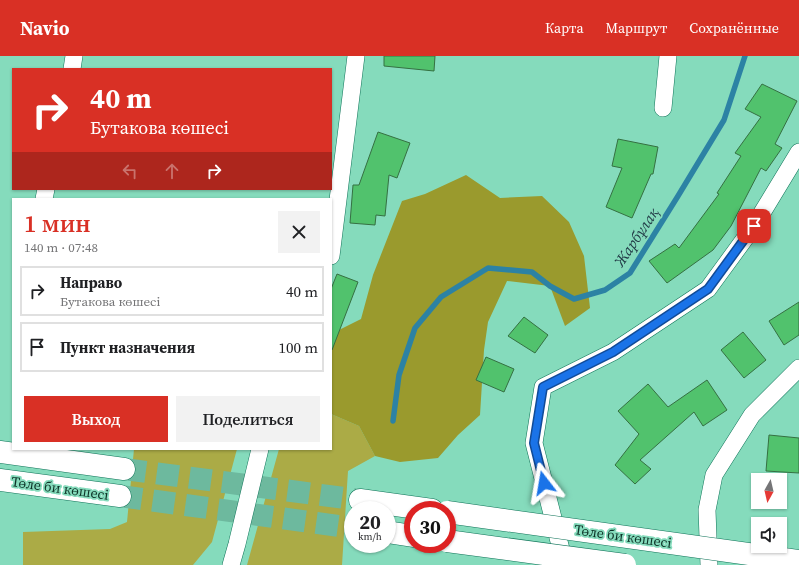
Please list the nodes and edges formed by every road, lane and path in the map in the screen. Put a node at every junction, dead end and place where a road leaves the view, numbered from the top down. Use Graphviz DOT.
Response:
graph roads {
  1 [pos="74,56"];
  2 [pos="356,56"];
  3 [pos="668,56"];
  4 [pos="72,68"];
  5 [pos="663,108"];
  6 [pos="799,152"];
  7 [pos="332,248"];
  8 [pos="799,368"];
  9 [pos="260,450"];
  10 [pos="0,452"];
  11 [pos="124,469"];
  12 [pos="0,480"];
  13 [pos="120,496"];
  14 [pos="360,500"];
  15 [pos="404,506"];
  16 [pos="456,513"];
  17 [pos="456,541"];
  18 [pos="799,561"];
  19 [pos="231,565"];
  20 [pos="566,565"];
  21 [pos="624,565"];
  22 [pos="709,565"];
  1 -- 4 [label="street"];
  2 -- 7 [label="street"];
  3 -- 5 [label="street"];
  6 -- 20 [label="street"];
  8 -- 22 [label="street"];
  9 -- 19 [label="street"];
  10 -- 11 [label="main road, Төле би көшесі"];
  12 -- 13 [label="main road, Төле би көшесі"];
  14 -- 15 [label="main road"];
  16 -- 18 [label="main road, Төле би көшесі, bridge"];
  17 -- 21 [label="main road, Төле би көшесі, bridge"];
}
